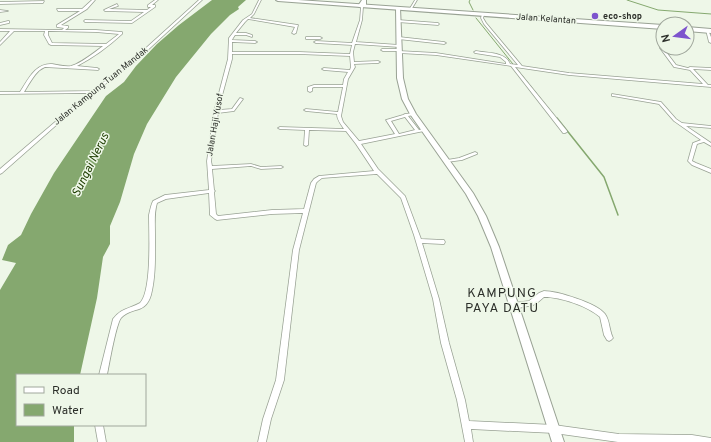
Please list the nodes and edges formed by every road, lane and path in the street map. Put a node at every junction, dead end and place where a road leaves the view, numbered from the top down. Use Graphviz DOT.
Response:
graph roads {
  1 [pos="94,0"];
  2 [pos="156,0"];
  3 [pos="201,0"];
  4 [pos="260,0"];
  5 [pos="278,0"];
  6 [pos="416,0"];
  7 [pos="30,1"];
  8 [pos="43,2"];
  9 [pos="0,3"];
  10 [pos="363,4"];
  11 [pos="117,5"];
  12 [pos="398,9"];
  13 [pos="410,9"];
  14 [pos="58,10"];
  15 [pos="83,10"];
  16 [pos="0,11"];
  17 [pos="7,11"];
  18 [pos="146,11"];
  19 [pos="453,12"];
  20 [pos="483,15"];
  21 [pos="247,18"];
  22 [pos="85,21"];
  23 [pos="398,21"];
  24 [pos="8,22"];
  25 [pos="0,24"];
  26 [pos="438,24"];
  27 [pos="655,26"];
  28 [pos="695,29"];
  29 [pos="0,30"];
  30 [pos="13,30"];
  31 [pos="709,30"];
  32 [pos="47,31"];
  33 [pos="62,31"];
  34 [pos="294,33"];
  35 [pos="234,34"];
  36 [pos="251,36"];
  37 [pos="307,38"];
  38 [pos="231,41"];
  39 [pos="255,42"];
  40 [pos="316,42"];
  41 [pos="327,42"];
  42 [pos="711,42"];
  43 [pos="354,43"];
  44 [pos="444,43"];
  45 [pos="0,44"];
  46 [pos="106,45"];
  47 [pos="399,46"];
  48 [pos="383,50"];
  49 [pos="476,52"];
  50 [pos="231,53"];
  51 [pos="351,55"];
  52 [pos="667,56"];
  53 [pos="378,62"];
  54 [pos="353,63"];
  55 [pos="514,65"];
  56 [pos="72,67"];
  57 [pos="324,69"];
  58 [pos="690,69"];
  59 [pos="711,69"];
  60 [pos="97,70"];
  61 [pos="351,71"];
  62 [pos="344,86"];
  63 [pos="709,86"];
  64 [pos="22,92"];
  65 [pos="92,92"];
  66 [pos="310,92"];
  67 [pos="0,93"];
  68 [pos="613,95"];
  69 [pos="242,99"];
  70 [pos="306,110"];
  71 [pos="216,112"];
  72 [pos="339,113"];
  73 [pos="409,115"];
  74 [pos="681,124"];
  75 [pos="711,127"];
  76 [pos="280,128"];
  77 [pos="307,129"];
  78 [pos="348,130"];
  79 [pos="421,131"];
  80 [pos="565,132"];
  81 [pos="398,135"];
  82 [pos="703,141"];
  83 [pos="358,143"];
  84 [pos="306,145"];
  85 [pos="711,145"];
  86 [pos="475,153"];
  87 [pos="447,161"];
  88 [pos="281,167"];
  89 [pos="209,168"];
  90 [pos="711,171"];
  91 [pos="0,172"];
  92 [pos="378,172"];
  93 [pos="212,191"];
  94 [pos="306,211"];
  95 [pos="419,241"];
  96 [pos="442,242"];
  97 [pos="514,306"];
  98 [pos="609,338"];
  99 [pos="102,374"];
  100 [pos="467,424"];
  101 [pos="99,426"];
  102 [pos="554,430"];
  103 [pos="102,442"];
  104 [pos="262,442"];
  105 [pos="469,442"];
  106 [pos="558,442"];
  107 [pos="711,442"];
  1 -- 15 [label="street"];
  2 -- 18 [label="street"];
  3 -- 65 [label="street, Jalan Kampung Tuan Mandak"];
  4 -- 21 [label="street, Jalan Haji Yusof"];
  5 -- 10 [label="highway, Jalan Kelantan"];
  6 -- 13 [label="street"];
  7 -- 8 [label="street"];
  7 -- 9 [label="street"];
  10 -- 12 [label="highway, Jalan Kelantan"];
  10 -- 43 [label="street"];
  11 -- 18 [label="street"];
  12 -- 13 [label="highway, Jalan Kelantan"];
  12 -- 19 [label="highway, Jalan Kelantan"];
  12 -- 23 [label="main road"];
  13 -- 19 [label="highway, Jalan Kelantan"];
  14 -- 15 [label="street"];
  15 -- 33 [label="street"];
  16 -- 17 [label="street"];
  18 -- 22 [label="street"];
  19 -- 20 [label="highway, Jalan Kelantan"];
  20 -- 27 [label="highway, Jalan Kelantan"];
  20 -- 55 [label="street"];
  21 -- 34 [label="street"];
  21 -- 35 [label="street, Jalan Haji Yusof"];
  23 -- 26 [label="street"];
  23 -- 47 [label="main road"];
  24 -- 25 [label="street"];
  28 -- 31 [label="highway"];
  29 -- 30 [label="street"];
  30 -- 32 [label="street"];
  30 -- 45 [label="street"];
  31 -- 42 [label="street"];
  32 -- 33 [label="street"];
  32 -- 46 [label="street"];
  33 -- 46 [label="street"];
  35 -- 36 [label="street"];
  35 -- 38 [label="street, Jalan Haji Yusof"];
  37 -- 41 [label="street"];
  38 -- 39 [label="street"];
  38 -- 50 [label="street, Jalan Haji Yusof"];
  40 -- 41 [label="street"];
  41 -- 43 [label="street"];
  43 -- 47 [label="street"];
  43 -- 51 [label="street"];
  44 -- 47 [label="street"];
  46 -- 56 [label="street"];
  47 -- 48 [label="street"];
  47 -- 55 [label="street"];
  47 -- 73 [label="main road"];
  49 -- 55 [label="street"];
  50 -- 51 [label="street"];
  50 -- 71 [label="street, Jalan Haji Yusof"];
  51 -- 54 [label="street"];
  52 -- 58 [label="street"];
  53 -- 54 [label="street"];
  54 -- 61 [label="street"];
  55 -- 63 [label="street"];
  55 -- 80 [label="street"];
  56 -- 60 [label="street"];
  56 -- 64 [label="street"];
  57 -- 61 [label="street"];
  58 -- 59 [label="street"];
  58 -- 63 [label="street"];
  61 -- 62 [label="street"];
  62 -- 66 [label="street"];
  62 -- 72 [label="street"];
  64 -- 65 [label="street"];
  64 -- 67 [label="street"];
  65 -- 91 [label="street, Jalan Kampung Tuan Mandak"];
  68 -- 74 [label="street"];
  69 -- 71 [label="street"];
  70 -- 72 [label="street"];
  71 -- 89 [label="street, Jalan Haji Yusof"];
  72 -- 78 [label="street"];
  73 -- 79 [label="main road"];
  73 -- 81 [label="street"];
  74 -- 75 [label="street"];
  74 -- 82 [label="street"];
  76 -- 77 [label="street"];
  77 -- 78 [label="street"];
  77 -- 84 [label="street"];
  78 -- 83 [label="street"];
  79 -- 81 [label="street"];
  79 -- 87 [label="main road"];
  81 -- 83 [label="street"];
  82 -- 85 [label="street"];
  82 -- 90 [label="street"];
  83 -- 92 [label="street"];
  86 -- 87 [label="street"];
  87 -- 97 [label="main road"];
  88 -- 89 [label="street"];
  89 -- 93 [label="street, Jalan Haji Yusof"];
  92 -- 94 [label="street"];
  92 -- 95 [label="street"];
  93 -- 94 [label="street, Jalan Haji Yusof"];
  93 -- 99 [label="street"];
  94 -- 104 [label="street"];
  95 -- 96 [label="street"];
  95 -- 100 [label="street"];
  97 -- 98 [label="street"];
  97 -- 102 [label="main road"];
  100 -- 102 [label="street"];
  100 -- 105 [label="street"];
  101 -- 103 [label="street"];
  102 -- 106 [label="main road"];
  102 -- 107 [label="street"];
}
